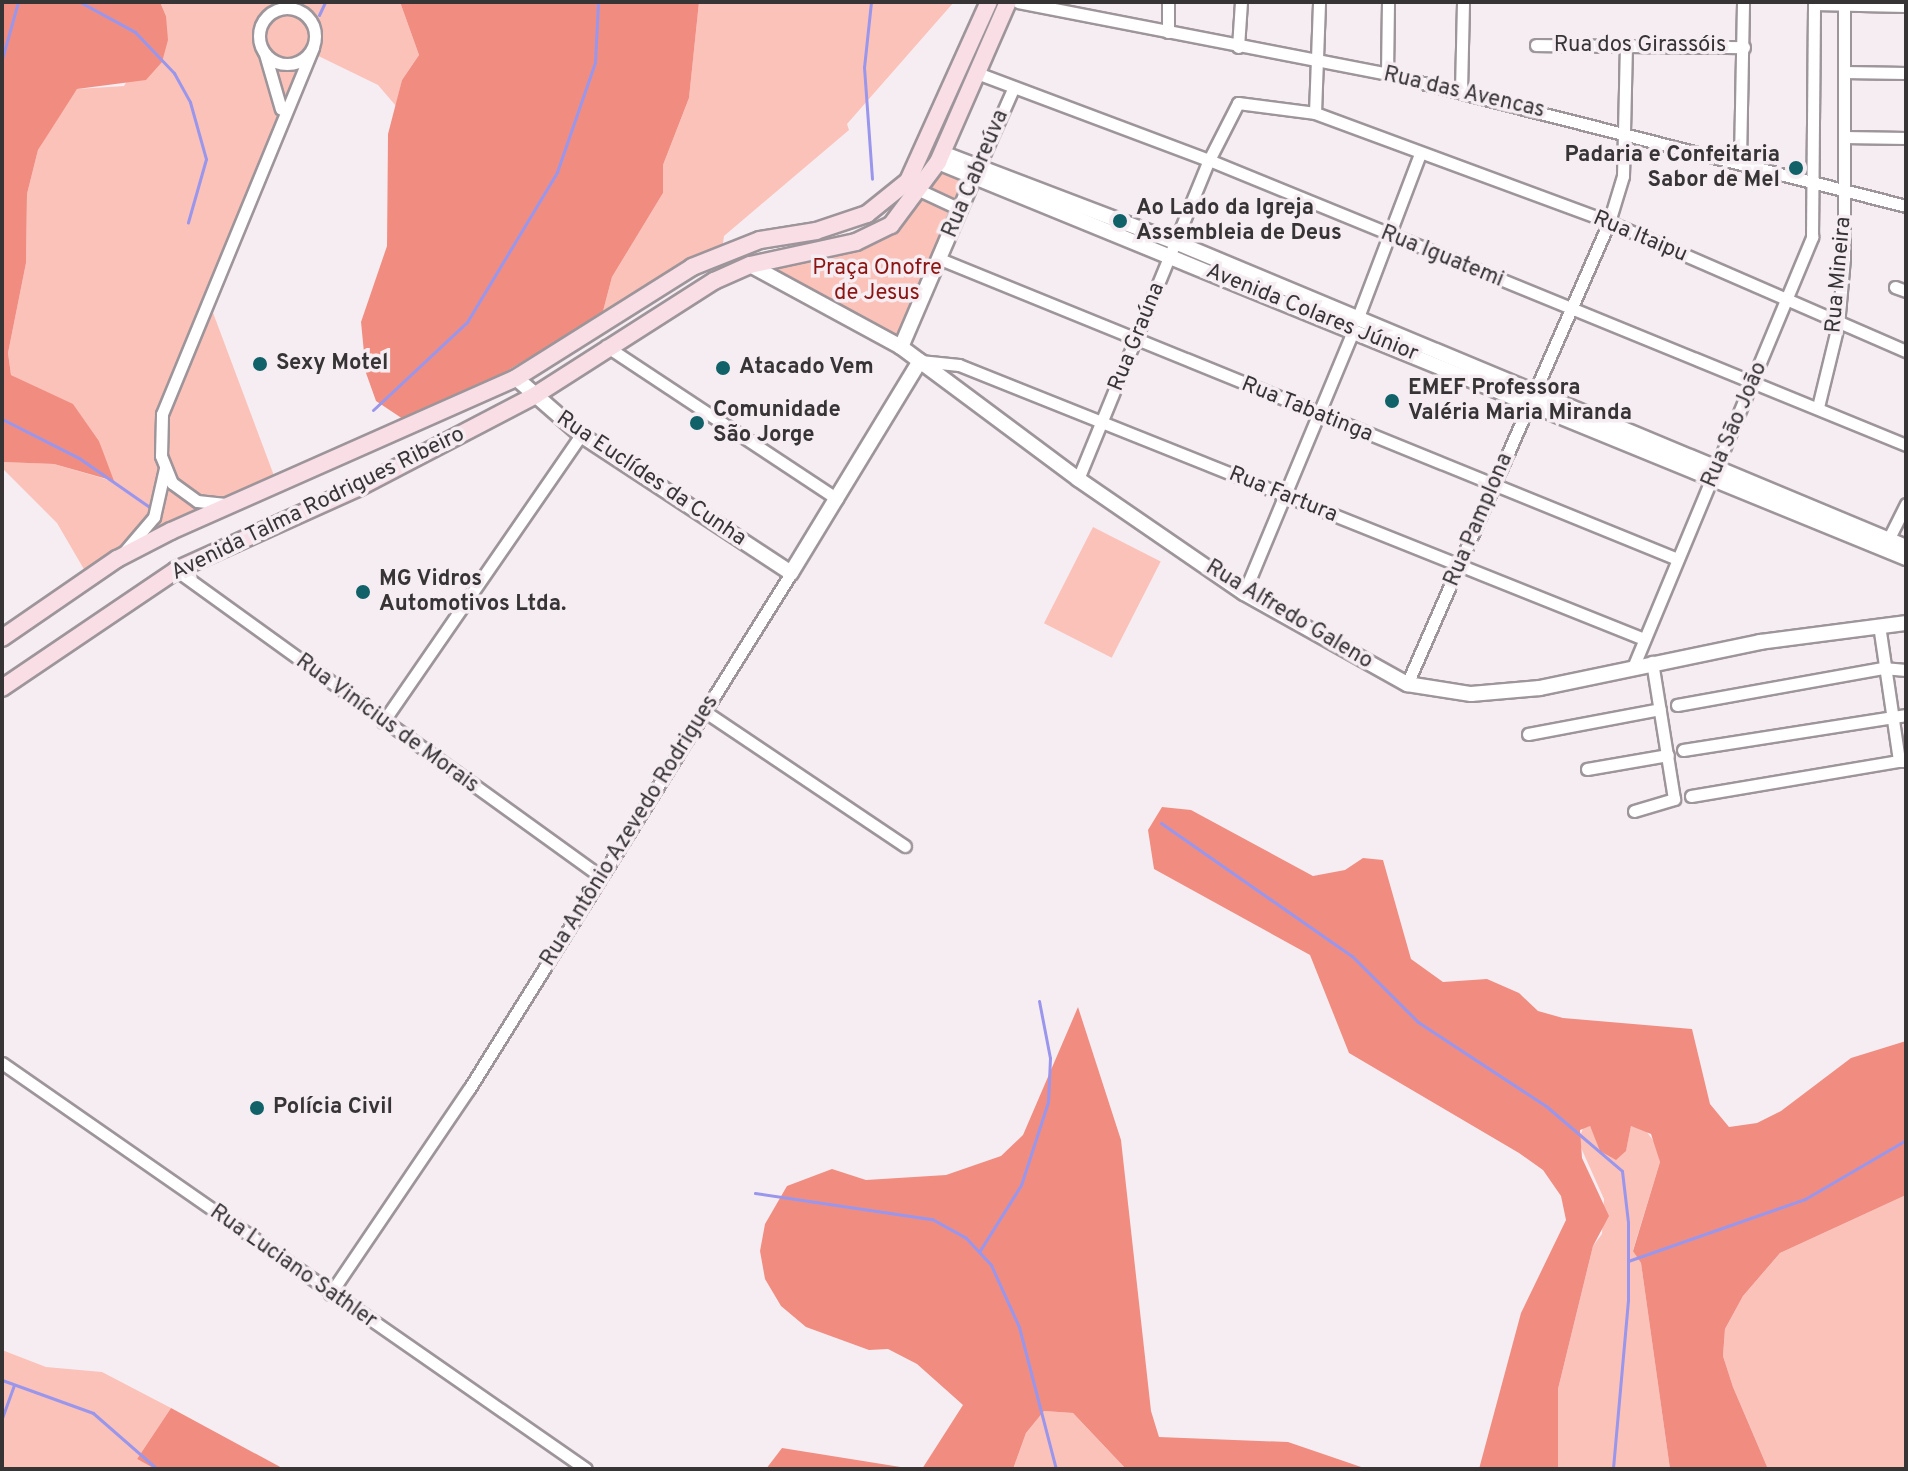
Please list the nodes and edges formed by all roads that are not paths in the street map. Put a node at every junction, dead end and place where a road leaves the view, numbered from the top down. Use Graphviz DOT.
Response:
graph roads {
  1 [pos="989,2"];
  2 [pos="1008,2"];
  3 [pos="1018,2"];
  4 [pos="1168,2"];
  5 [pos="1241,2"];
  6 [pos="1319,2"];
  7 [pos="1388,2"];
  8 [pos="1463,2"];
  9 [pos="1743,2"];
  10 [pos="1814,3"];
  11 [pos="1844,4"];
  12 [pos="1062,5"];
  13 [pos="1906,6"];
  14 [pos="1168,32"];
  15 [pos="1536,45"];
  16 [pos="1626,46"];
  17 [pos="313,47"];
  18 [pos="1238,47"];
  19 [pos="1744,47"];
  20 [pos="265,53"];
  21 [pos="1319,61"];
  22 [pos="1844,72"];
  23 [pos="977,73"];
  24 [pos="1906,73"];
  25 [pos="1387,74"];
  26 [pos="1013,89"];
  27 [pos="1461,91"];
  28 [pos="1232,107"];
  29 [pos="1315,113"];
  30 [pos="281,118"];
  31 [pos="1627,131"];
  32 [pos="1844,137"];
  33 [pos="1906,138"];
  34 [pos="1420,154"];
  35 [pos="940,157"];
  36 [pos="1209,160"];
  37 [pos="1740,160"];
  38 [pos="976,171"];
  39 [pos="1812,180"];
  40 [pos="919,190"];
  41 [pos="1845,190"];
  42 [pos="1906,206"];
  43 [pos="960,209"];
  44 [pos="1609,222"];
  45 [pos="1389,237"];
  46 [pos="1173,249"];
  47 [pos="940,259"];
  48 [pos="750,265"];
  49 [pos="1785,302"];
  50 [pos="1569,308"];
  51 [pos="1356,324"];
  52 [pos="1838,325"];
  53 [pos="1138,338"];
  54 [pos="606,346"];
  55 [pos="901,347"];
  56 [pos="1906,351"];
  57 [pos="920,361"];
  58 [pos="516,378"];
  59 [pos="1753,383"];
  60 [pos="534,396"];
  61 [pos="1531,397"];
  62 [pos="1818,407"];
  63 [pos="1317,415"];
  64 [pos="1102,422"];
  65 [pos="581,435"];
  66 [pos="1906,445"];
  67 [pos="165,467"];
  68 [pos="1716,472"];
  69 [pos="1078,479"];
  70 [pos="1495,484"];
  71 [pos="1284,496"];
  72 [pos="837,499"];
  73 [pos="238,504"];
  74 [pos="1906,504"];
  75 [pos="1886,544"];
  76 [pos="1906,547"];
  77 [pos="1675,558"];
  78 [pos="1906,558"];
  79 [pos="117,559"];
  80 [pos="1461,564"];
  81 [pos="176,570"];
  82 [pos="791,573"];
  83 [pos="1244,593"];
  84 [pos="1906,623"];
  85 [pos="1879,625"];
  86 [pos="2,638"];
  87 [pos="1644,639"];
  88 [pos="1652,662"];
  89 [pos="1634,665"];
  90 [pos="1883,668"];
  91 [pos="1906,670"];
  92 [pos="1407,684"];
  93 [pos="2,688"];
  94 [pos="1677,705"];
  95 [pos="1660,709"];
  96 [pos="704,711"];
  97 [pos="1891,714"];
  98 [pos="1906,715"];
  99 [pos="383,722"];
  100 [pos="1528,734"];
  101 [pos="1683,750"];
  102 [pos="1668,755"];
  103 [pos="1902,761"];
  104 [pos="1587,769"];
  105 [pos="1691,796"];
  106 [pos="1634,811"];
  107 [pos="905,846"];
  108 [pos="600,876"];
  109 [pos="2,1063"];
  110 [pos="330,1294"];
  111 [pos="586,1469"];
  1 -- 58 [label="main road, Avenida Talma Rodrigues Ribeiro"];
  2 -- 23 [label="main road, Avenida Talma Rodrigues Ribeiro"];
  3 -- 12 [label="street, Rua das Avencas"];
  4 -- 14 [label="street"];
  5 -- 18 [label="street"];
  6 -- 21 [label="street"];
  7 -- 25 [label="street"];
  8 -- 27 [label="street"];
  9 -- 19 [label="street"];
  10 -- 11 [label="street"];
  10 -- 39 [label="street, Rua São João"];
  11 -- 13 [label="street"];
  11 -- 22 [label="street, Rua Mineira"];
  12 -- 14 [label="street, Rua das Avencas"];
  14 -- 18 [label="street, Rua das Avencas"];
  15 -- 16 [label="street, Rua dos Girassóis"];
  16 -- 19 [label="street, Rua dos Girassóis"];
  16 -- 31 [label="street, Rua Pamplona"];
  17 -- 20 [label="street"];
  17 -- 20 [label="street"];
  17 -- 30 [label="street"];
  18 -- 21 [label="street, Rua das Avencas"];
  19 -- 37 [label="street"];
  20 -- 30 [label="street"];
  21 -- 25 [label="street, Rua das Avencas"];
  21 -- 29 [label="street"];
  22 -- 24 [label="street"];
  22 -- 32 [label="street, Rua Mineira"];
  23 -- 26 [label="street, Rua Iguatemi"];
  23 -- 35 [label="main road, Avenida Talma Rodrigues Ribeiro"];
  25 -- 27 [label="street, Rua das Avencas"];
  26 -- 36 [label="street, Rua Iguatemi"];
  26 -- 38 [label="street, Rua Cabreúva"];
  27 -- 31 [label="street, Rua das Avencas"];
  28 -- 29 [label="street, Rua Itaipu"];
  28 -- 36 [label="street, Rua Graúna"];
  29 -- 34 [label="street, Rua Itaipu"];
  30 -- 67 [label="street"];
  31 -- 37 [label="street, Rua das Avencas"];
  31 -- 44 [label="street, Rua Pamplona"];
  32 -- 33 [label="street"];
  32 -- 41 [label="street, Rua Mineira"];
  34 -- 44 [label="street, Rua Itaipu"];
  34 -- 45 [label="street"];
  35 -- 38 [label="street, Avenida Colares Júnior"];
  35 -- 40 [label="main road, Avenida Talma Rodrigues Ribeiro"];
  36 -- 45 [label="street, Rua Iguatemi"];
  36 -- 46 [label="street, Rua Graúna"];
  37 -- 39 [label="street, Rua das Avencas"];
  38 -- 43 [label="street, Rua Cabreúva"];
  38 -- 46 [label="street, Avenida Colares Júnior"];
  39 -- 41 [label="street, Rua das Avencas"];
  39 -- 49 [label="street, Rua São João"];
  40 -- 43 [label="street"];
  40 -- 48 [label="main road, Avenida Talma Rodrigues Ribeiro"];
  41 -- 42 [label="street, Rua das Avencas"];
  41 -- 52 [label="street, Rua Mineira"];
  43 -- 47 [label="street, Rua Cabreúva"];
  44 -- 49 [label="street, Rua Itaipu"];
  44 -- 50 [label="street, Rua Pamplona"];
  45 -- 50 [label="street, Rua Iguatemi"];
  45 -- 51 [label="street"];
  46 -- 51 [label="street, Avenida Colares Júnior"];
  46 -- 53 [label="street, Rua Graúna"];
  47 -- 53 [label="street, Rua Tabatinga"];
  47 -- 55 [label="street, Rua Cabreúva"];
  48 -- 54 [label="main road, Avenida Talma Rodrigues Ribeiro"];
  48 -- 55 [label="street, Rua Alfredo Galeno"];
  49 -- 52 [label="street, Rua Itaipu"];
  49 -- 59 [label="street, Rua São João"];
  50 -- 59 [label="street, Rua Iguatemi"];
  50 -- 61 [label="street, Rua Pamplona"];
  51 -- 61 [label="street, Avenida Colares Júnior"];
  51 -- 63 [label="street"];
  52 -- 56 [label="street, Rua Itaipu"];
  52 -- 62 [label="street, Rua Mineira"];
  53 -- 63 [label="street, Rua Tabatinga"];
  53 -- 64 [label="street, Rua Graúna"];
  54 -- 60 [label="main road, Avenida Talma Rodrigues Ribeiro"];
  54 -- 72 [label="street"];
  55 -- 57 [label="street, Rua Alfredo Galeno"];
  57 -- 64 [label="street, Rua Fartura"];
  57 -- 69 [label="street, Rua Alfredo Galeno"];
  57 -- 72 [label="street, Rua Antônio Azevedo Rodrigues"];
  58 -- 60 [label="street, Rua Euclídes da Cunha"];
  58 -- 73 [label="main road, Avenida Talma Rodrigues Ribeiro"];
  59 -- 62 [label="street, Rua Iguatemi"];
  59 -- 68 [label="street, Rua São João"];
  60 -- 65 [label="street, Rua Euclídes da Cunha"];
  60 -- 81 [label="main road, Avenida Talma Rodrigues Ribeiro"];
  61 -- 68 [label="street, Avenida Colares Júnior"];
  61 -- 70 [label="street, Rua Pamplona"];
  62 -- 66 [label="street, Rua Iguatemi"];
  63 -- 70 [label="street, Rua Tabatinga"];
  63 -- 71 [label="street"];
  64 -- 69 [label="street, Rua Graúna"];
  64 -- 71 [label="street, Rua Fartura"];
  65 -- 82 [label="street, Rua Euclídes da Cunha"];
  65 -- 99 [label="street"];
  67 -- 73 [label="street"];
  67 -- 79 [label="street"];
  68 -- 75 [label="street, Avenida Colares Júnior"];
  68 -- 77 [label="street, Rua São João"];
  69 -- 83 [label="street, Rua Alfredo Galeno"];
  70 -- 77 [label="street, Rua Tabatinga"];
  70 -- 80 [label="street, Rua Pamplona"];
  71 -- 80 [label="street, Rua Fartura"];
  71 -- 83 [label="street"];
  72 -- 82 [label="street, Rua Antônio Azevedo Rodrigues"];
  73 -- 79 [label="main road, Avenida Talma Rodrigues Ribeiro"];
  74 -- 75 [label="street"];
  75 -- 76 [label="street, Avenida Colares Júnior"];
  75 -- 78 [label="street, Avenida Colares Júnior"];
  77 -- 87 [label="street, Rua São João"];
  79 -- 86 [label="main road, Avenida Talma Rodrigues Ribeiro"];
  80 -- 87 [label="street, Rua Fartura"];
  80 -- 92 [label="street, Rua Pamplona"];
  81 -- 93 [label="main road, Avenida Talma Rodrigues Ribeiro"];
  81 -- 99 [label="street, Rua Vinícius de Morais"];
  82 -- 96 [label="street, Rua Antônio Azevedo Rodrigues"];
  83 -- 92 [label="street, Rua Alfredo Galeno"];
  84 -- 85 [label="street, Rua Alfredo Galeno"];
  85 -- 88 [label="street, Rua Alfredo Galeno"];
  85 -- 90 [label="street"];
  87 -- 89 [label="street, Rua São João"];
  88 -- 89 [label="street, Rua Alfredo Galeno"];
  88 -- 95 [label="street"];
  89 -- 92 [label="street, Rua Alfredo Galeno"];
  90 -- 91 [label="street"];
  90 -- 94 [label="street"];
  90 -- 97 [label="street"];
  95 -- 100 [label="street"];
  95 -- 102 [label="street"];
  96 -- 107 [label="street"];
  96 -- 108 [label="street, Rua Antônio Azevedo Rodrigues"];
  97 -- 98 [label="street"];
  97 -- 101 [label="street"];
  97 -- 103 [label="street"];
  99 -- 108 [label="street, Rua Vinícius de Morais"];
  102 -- 104 [label="street"];
  102 -- 106 [label="street"];
  103 -- 105 [label="street"];
  108 -- 110 [label="street, Rua Antônio Azevedo Rodrigues"];
  109 -- 110 [label="street, Rua Luciano Sathler"];
  110 -- 111 [label="street, Rua Luciano Sathler"];
}
